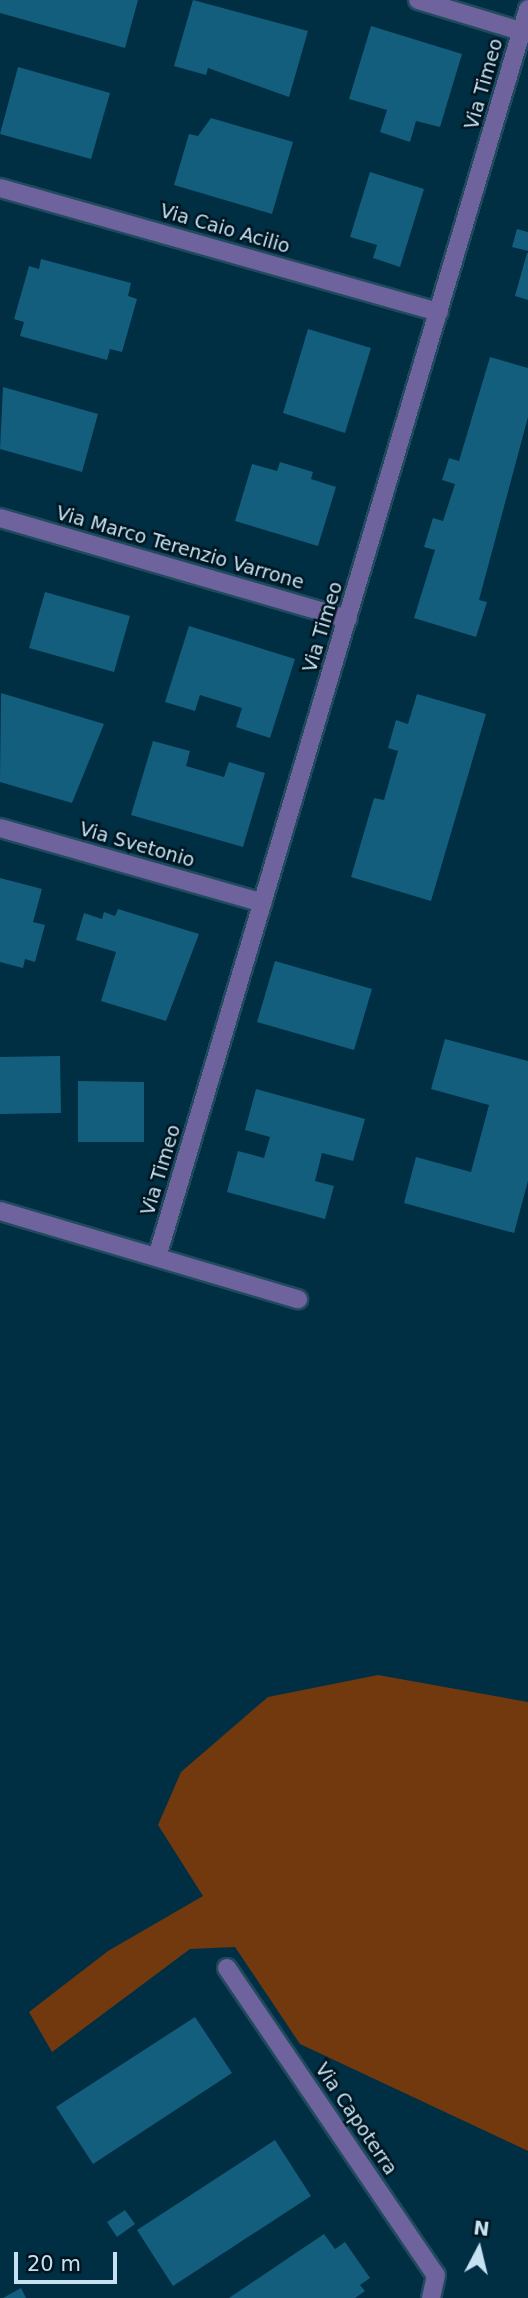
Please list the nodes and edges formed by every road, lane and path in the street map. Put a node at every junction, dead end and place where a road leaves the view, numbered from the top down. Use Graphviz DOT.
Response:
graph roads {
  1 [pos="418,0"];
  2 [pos="528,9"];
  3 [pos="521,31"];
  4 [pos="0,188"];
  5 [pos="439,312"];
  6 [pos="0,518"];
  7 [pos="348,619"];
  8 [pos="0,828"];
  9 [pos="263,903"];
  10 [pos="0,1211"];
  11 [pos="157,1257"];
  12 [pos="298,1299"];
  13 [pos="227,1968"];
  14 [pos="431,2298"];
  1 -- 3 [label="street"];
  2 -- 3 [label="street, Via Timeo"];
  3 -- 5 [label="street, Via Timeo"];
  4 -- 5 [label="street, Via Caio Acilio"];
  5 -- 7 [label="street, Via Timeo"];
  6 -- 7 [label="street, Via Marco Terenzio Varrone"];
  7 -- 9 [label="street, Via Timeo"];
  8 -- 9 [label="street, Via Svetonio"];
  9 -- 11 [label="street, Via Timeo"];
  10 -- 11 [label="street"];
  11 -- 12 [label="street"];
  13 -- 14 [label="street, Via Capoterra"];
}
